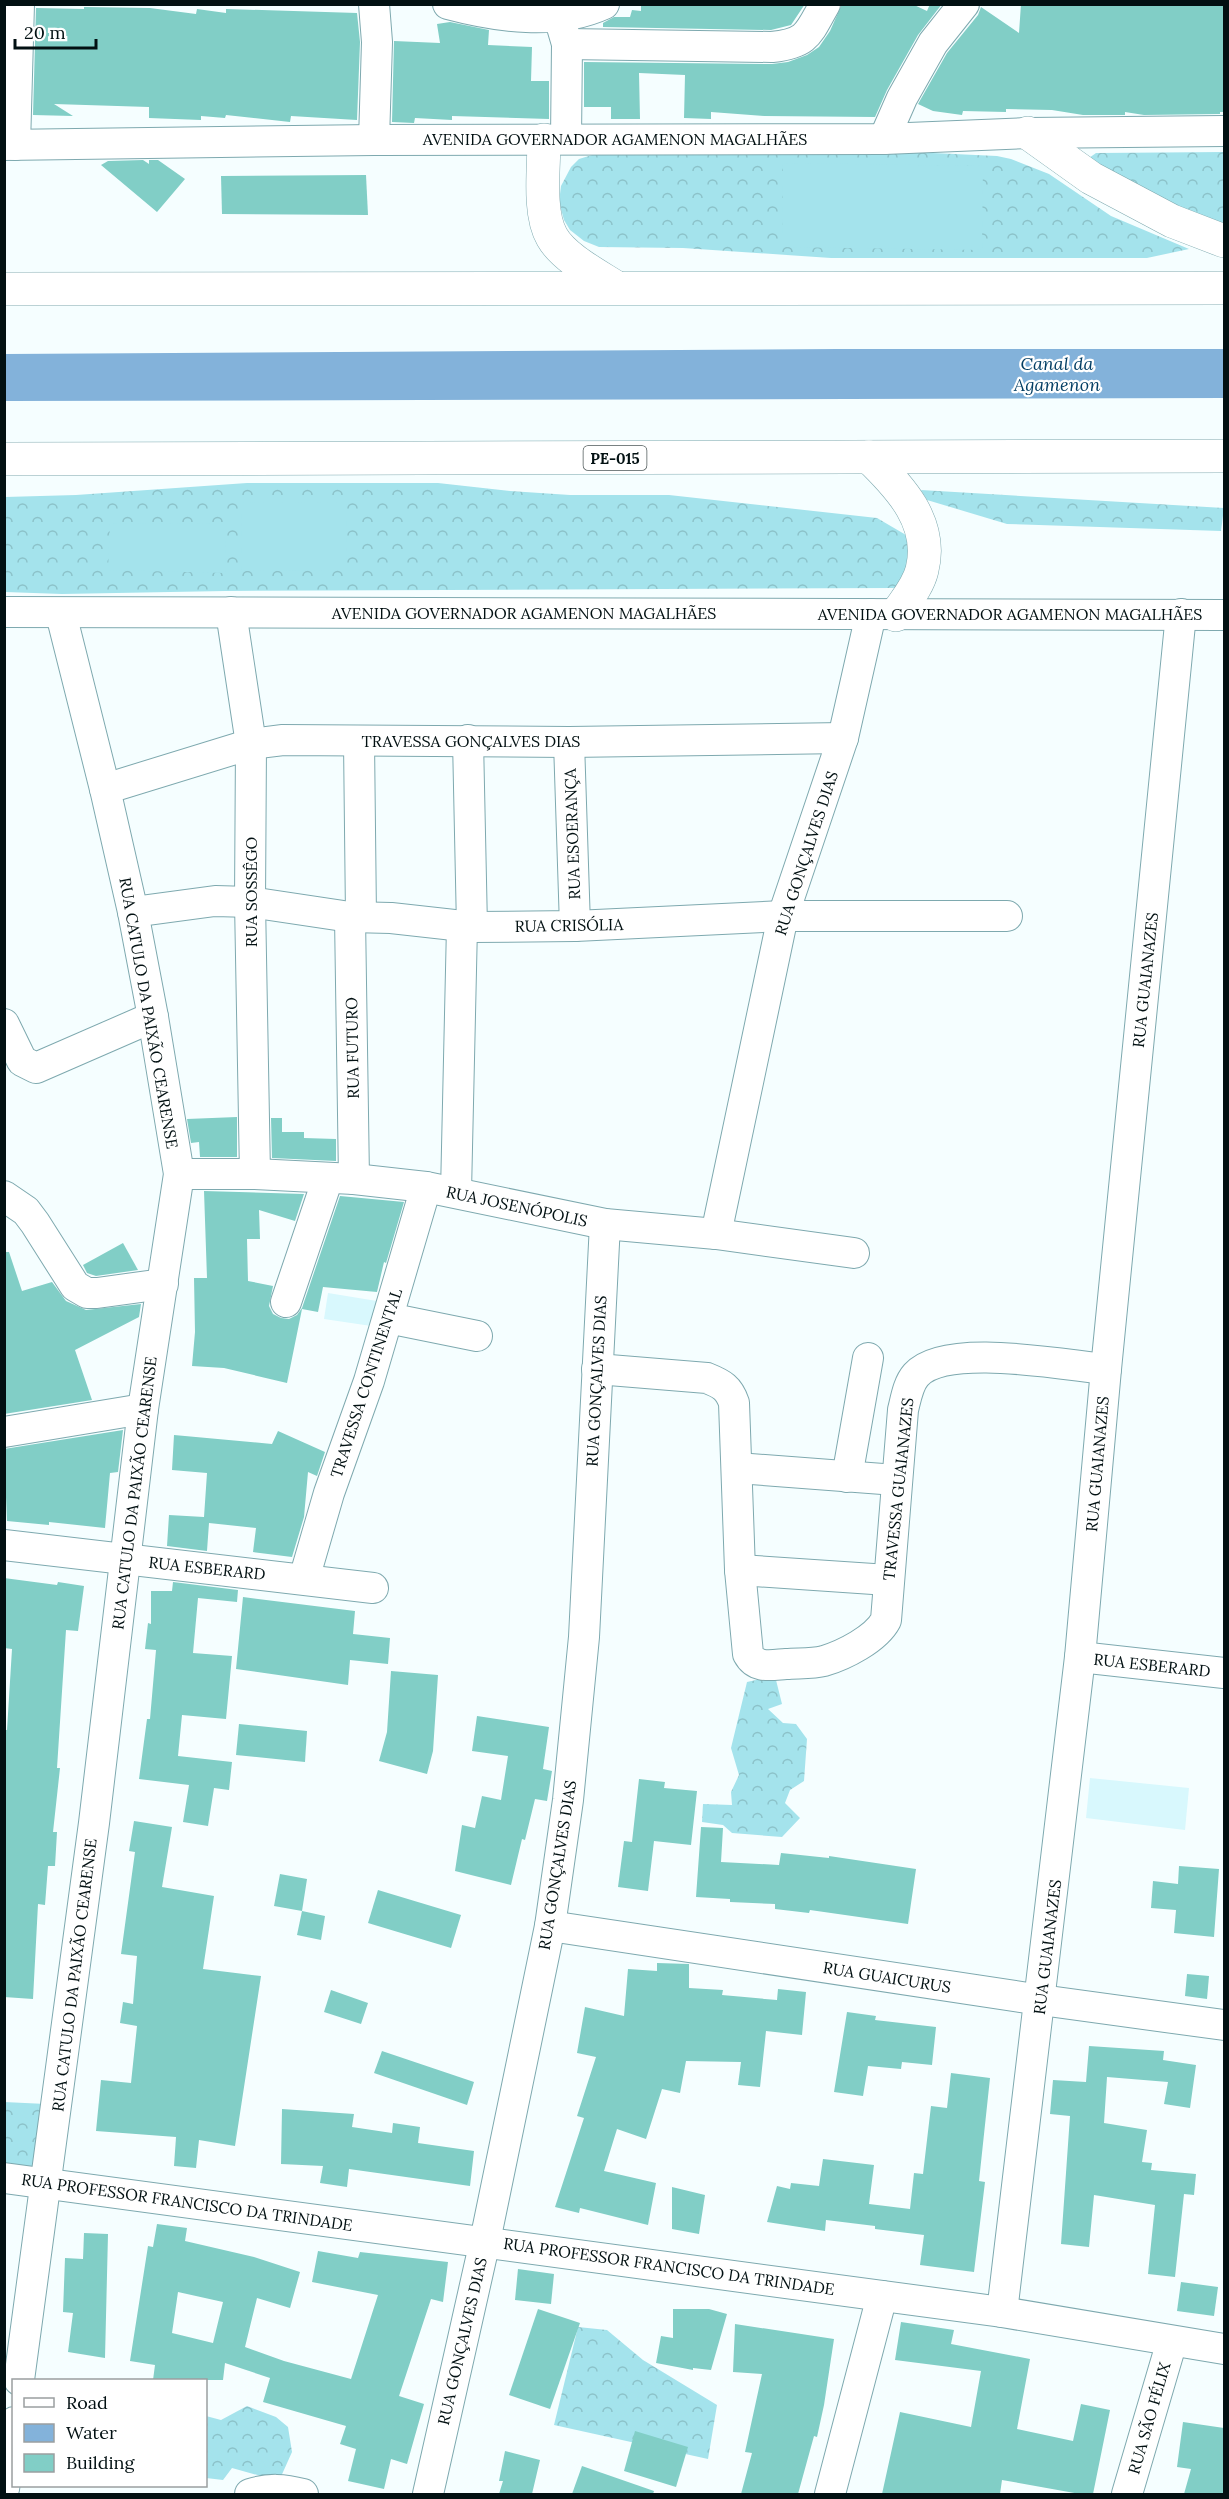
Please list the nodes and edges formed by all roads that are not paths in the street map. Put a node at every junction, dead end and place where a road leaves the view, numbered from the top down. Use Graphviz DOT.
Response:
graph roads {
  1 [pos="19,4"];
  2 [pos="374,4"];
  3 [pos="448,4"];
  4 [pos="604,4"];
  5 [pos="825,4"];
  6 [pos="964,4"];
  7 [pos="545,11"];
  8 [pos="567,44"];
  9 [pos="1224,131"];
  10 [pos="1028,133"];
  11 [pos="884,139"];
  12 [pos="374,140"];
  13 [pos="555,140"];
  14 [pos="10,145"];
  15 [pos="1224,241"];
  16 [pos="617,288"];
  17 [pos="1224,288"];
  18 [pos="4,289"];
  19 [pos="1224,456"];
  20 [pos="869,457"];
  21 [pos="4,459"];
  22 [pos="4,612"];
  23 [pos="231,612"];
  24 [pos="61,614"];
  25 [pos="884,614"];
  26 [pos="1181,614"];
  27 [pos="1224,615"];
  28 [pos="843,738"];
  29 [pos="359,741"];
  30 [pos="468,741"];
  31 [pos="569,742"];
  32 [pos="251,744"];
  33 [pos="105,789"];
  34 [pos="250,902"];
  35 [pos="133,912"];
  36 [pos="783,916"];
  37 [pos="1007,916"];
  38 [pos="356,917"];
  39 [pos="575,926"];
  40 [pos="467,927"];
  41 [pos="153,1017"];
  42 [pos="4,1024"];
  43 [pos="178,1174"];
  44 [pos="255,1174"];
  45 [pos="341,1178"];
  46 [pos="426,1187"];
  47 [pos="456,1192"];
  48 [pos="4,1196"];
  49 [pos="605,1224"];
  50 [pos="716,1234"];
  51 [pos="854,1253"];
  52 [pos="163,1284"];
  53 [pos="286,1302"];
  54 [pos="388,1318"];
  55 [pos="477,1336"];
  56 [pos="868,1358"];
  57 [pos="597,1369"];
  58 [pos="1106,1369"];
  59 [pos="142,1409"];
  60 [pos="4,1432"];
  61 [pos="737,1468"];
  62 [pos="847,1477"];
  63 [pos="896,1480"];
  64 [pos="4,1545"];
  65 [pos="125,1559"];
  66 [pos="740,1570"];
  67 [pos="304,1579"];
  68 [pos="888,1580"];
  69 [pos="373,1588"];
  70 [pos="1080,1657"];
  71 [pos="1224,1673"];
  72 [pos="550,1926"];
  73 [pos="1041,2000"];
  74 [pos="1224,2025"];
  75 [pos="4,2178"];
  76 [pos="46,2184"];
  77 [pos="485,2241"];
  78 [pos="882,2296"];
  79 [pos="1002,2312"];
  80 [pos="1172,2341"];
  81 [pos="1224,2349"];
  82 [pos="19,2379"];
  83 [pos="12,2435"];
  84 [pos="4,2489"];
  85 [pos="250,2494"];
  86 [pos="303,2494"];
  87 [pos="428,2494"];
  88 [pos="830,2494"];
  89 [pos="1127,2494"];
  1 -- 14 [label="street"];
  2 -- 12 [label="street"];
  3 -- 7 [label="street"];
  4 -- 7 [label="street"];
  5 -- 8 [label="street"];
  6 -- 11 [label="street"];
  7 -- 8 [label="street"];
  8 -- 13 [label="street"];
  9 -- 10 [label="street, AVENIDA GOVERNADOR AGAMENON MAGALHÃES"];
  10 -- 11 [label="street, AVENIDA GOVERNADOR AGAMENON MAGALHÃES"];
  10 -- 15 [label="highway"];
  11 -- 13 [label="street, AVENIDA GOVERNADOR AGAMENON MAGALHÃES"];
  12 -- 13 [label="street, AVENIDA GOVERNADOR AGAMENON MAGALHÃES"];
  12 -- 14 [label="street, AVENIDA GOVERNADOR AGAMENON MAGALHÃES"];
  13 -- 16 [label="highway"];
  16 -- 17 [label="highway"];
  16 -- 18 [label="highway"];
  19 -- 20 [label="highway, PE-015"];
  20 -- 21 [label="highway, PE-015"];
  20 -- 25 [label="highway"];
  22 -- 24 [label="street, AVENIDA GOVERNADOR AGAMENON MAGALHÃES"];
  23 -- 24 [label="street, AVENIDA GOVERNADOR AGAMENON MAGALHÃES"];
  23 -- 25 [label="street, AVENIDA GOVERNADOR AGAMENON MAGALHÃES"];
  23 -- 32 [label="street, RUA SOSSÊGO"];
  24 -- 33 [label="street, RUA CATULO DA PAIXÃO CEARENSE"];
  25 -- 26 [label="street, AVENIDA GOVERNADOR AGAMENON MAGALHÃES"];
  25 -- 28 [label="street, RUA GONÇALVES DIAS"];
  26 -- 27 [label="street, AVENIDA GOVERNADOR AGAMENON MAGALHÃES"];
  26 -- 58 [label="street, RUA GUAIANAZES"];
  28 -- 31 [label="street, TRAVESSA GONÇALVES DIAS"];
  28 -- 36 [label="street, RUA GONÇALVES DIAS"];
  29 -- 30 [label="street, TRAVESSA GONÇALVES DIAS"];
  29 -- 32 [label="street, TRAVESSA GONÇALVES DIAS"];
  29 -- 38 [label="street, RUA FUTURO"];
  30 -- 31 [label="street, TRAVESSA GONÇALVES DIAS"];
  30 -- 40 [label="street"];
  31 -- 39 [label="street, RUA ESOERANÇA"];
  32 -- 33 [label="street, TRAVESSA GONÇALVES DIAS"];
  32 -- 34 [label="street, RUA SOSSÊGO"];
  33 -- 35 [label="street, RUA CATULO DA PAIXÃO CEARENSE"];
  34 -- 35 [label="street, RUA CRISÓLIA"];
  34 -- 38 [label="street, RUA CRISÓLIA"];
  34 -- 44 [label="street, RUA SOSSÊGO"];
  35 -- 41 [label="street, RUA CATULO DA PAIXÃO CEARENSE"];
  36 -- 37 [label="street, RUA CRISÓLIA"];
  36 -- 39 [label="street, RUA CRISÓLIA"];
  36 -- 50 [label="street, RUA GONÇALVES DIAS"];
  38 -- 40 [label="street, RUA CRISÓLIA"];
  38 -- 45 [label="street, RUA FUTURO"];
  39 -- 40 [label="street, RUA CRISÓLIA"];
  40 -- 47 [label="street"];
  41 -- 42 [label="street"];
  41 -- 43 [label="street, RUA CATULO DA PAIXÃO CEARENSE"];
  43 -- 44 [label="street, RUA JOSENÓPOLIS"];
  43 -- 52 [label="street, RUA CATULO DA PAIXÃO CEARENSE"];
  44 -- 45 [label="street, RUA JOSENÓPOLIS"];
  45 -- 46 [label="street, RUA JOSENÓPOLIS"];
  45 -- 53 [label="street, RUA FUTURO"];
  46 -- 47 [label="street, RUA JOSENÓPOLIS"];
  46 -- 54 [label="street, TRAVESSA CONTINENTAL"];
  47 -- 49 [label="street, RUA JOSENÓPOLIS"];
  48 -- 52 [label="street"];
  49 -- 50 [label="street, RUA JOSENÓPOLIS"];
  49 -- 57 [label="street, RUA GONÇALVES DIAS"];
  50 -- 51 [label="street, RUA JOSENÓPOLIS"];
  52 -- 59 [label="street, RUA CATULO DA PAIXÃO CEARENSE"];
  54 -- 55 [label="street"];
  54 -- 67 [label="street, TRAVESSA CONTINENTAL"];
  56 -- 62 [label="street"];
  57 -- 61 [label="street"];
  57 -- 72 [label="street, RUA GONÇALVES DIAS"];
  58 -- 63 [label="street, TRAVESSA GUAIANAZES"];
  58 -- 70 [label="street, RUA GUAIANAZES"];
  59 -- 60 [label="street"];
  59 -- 65 [label="street, RUA CATULO DA PAIXÃO CEARENSE"];
  61 -- 62 [label="street"];
  61 -- 66 [label="street"];
  62 -- 63 [label="street"];
  63 -- 68 [label="street, TRAVESSA GUAIANAZES"];
  64 -- 65 [label="street, RUA ESBERARD"];
  65 -- 67 [label="street, RUA ESBERARD"];
  65 -- 76 [label="street, RUA CATULO DA PAIXÃO CEARENSE"];
  66 -- 68 [label="street"];
  66 -- 68 [label="street, TRAVESSA GUAIANAZES"];
  67 -- 69 [label="street, RUA ESBERARD"];
  70 -- 71 [label="street, RUA ESBERARD"];
  70 -- 73 [label="street, RUA GUAIANAZES"];
  72 -- 73 [label="street, RUA GUAICURUS"];
  72 -- 77 [label="street, RUA GONÇALVES DIAS"];
  73 -- 74 [label="street, RUA GUAICURUS"];
  73 -- 79 [label="street, RUA GUAIANAZES"];
  75 -- 76 [label="street, RUA PROFESSOR FRANCISCO DA TRINDADE"];
  76 -- 77 [label="street, RUA PROFESSOR FRANCISCO DA TRINDADE"];
  76 -- 82 [label="street, RUA CATULO DA PAIXÃO CEARENSE"];
  77 -- 78 [label="street, RUA PROFESSOR FRANCISCO DA TRINDADE"];
  77 -- 87 [label="street, RUA GONÇALVES DIAS"];
  78 -- 79 [label="street, RUA PROFESSOR FRANCISCO DA TRINDADE"];
  78 -- 88 [label="street"];
  79 -- 80 [label="street, RUA PROFESSOR FRANCISCO DA TRINDADE"];
  80 -- 81 [label="street, RUA PROFESSOR FRANCISCO DA TRINDADE"];
  80 -- 89 [label="street, RUA SÃO FÉLIX"];
  83 -- 84 [label="street"];
  85 -- 86 [label="street"];
}
